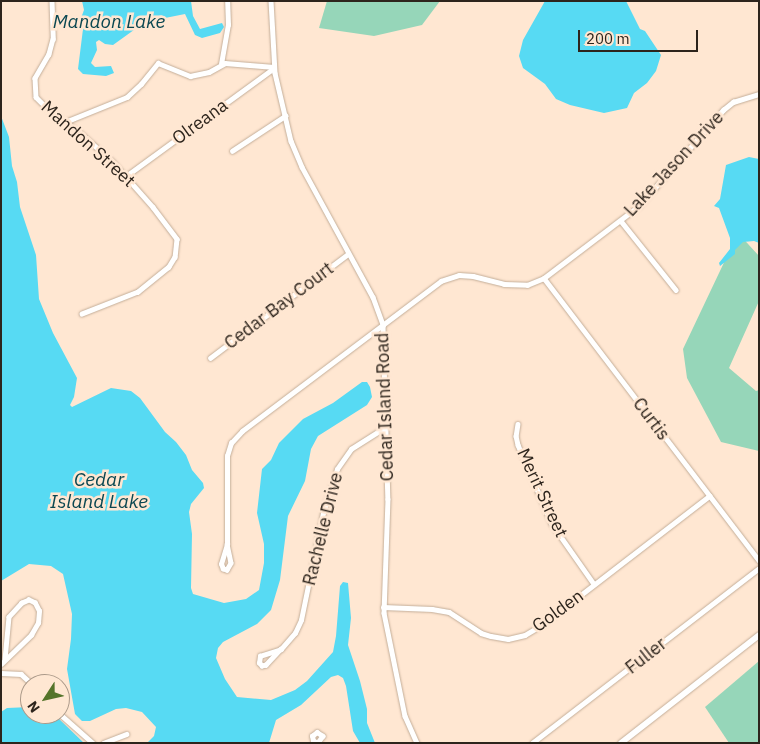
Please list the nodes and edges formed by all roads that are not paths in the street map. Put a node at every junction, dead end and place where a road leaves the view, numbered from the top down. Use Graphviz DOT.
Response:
graph roads {
  1 [pos="52,1"];
  2 [pos="226,1"];
  3 [pos="271,1"];
  4 [pos="222,64"];
  5 [pos="274,68"];
  6 [pos="759,94"];
  7 [pos="285,116"];
  8 [pos="65,122"];
  9 [pos="232,150"];
  10 [pos="126,176"];
  11 [pos="620,221"];
  12 [pos="348,254"];
  13 [pos="544,278"];
  14 [pos="676,290"];
  15 [pos="82,314"];
  16 [pos="383,325"];
  17 [pos="210,358"];
  18 [pos="518,424"];
  19 [pos="387,426"];
  20 [pos="709,496"];
  21 [pos="227,544"];
  22 [pos="759,560"];
  23 [pos="759,568"];
  24 [pos="594,584"];
  25 [pos="384,607"];
  26 [pos="759,635"];
  27 [pos="281,649"];
  28 [pos="5,659"];
  29 [pos="1,664"];
  30 [pos="1,672"];
  31 [pos="21,674"];
  32 [pos="70,723"];
  33 [pos="126,734"];
  34 [pos="532,742"];
  35 [pos="92,743"];
  36 [pos="103,743"];
  37 [pos="417,743"];
  38 [pos="621,743"];
  1 -- 8 [label="street, Mandon Street"];
  2 -- 4 [label="street"];
  3 -- 5 [label="street, Cedar Island Road"];
  4 -- 5 [label="street"];
  4 -- 8 [label="street"];
  5 -- 7 [label="street, Cedar Island Road"];
  5 -- 10 [label="street, Olreana"];
  6 -- 11 [label="street, Lake Jason Drive"];
  7 -- 9 [label="street"];
  7 -- 12 [label="street, Cedar Island Road"];
  8 -- 10 [label="street, Mandon Street"];
  10 -- 15 [label="street, Mandon Street"];
  11 -- 13 [label="street, Lake Jason Drive"];
  11 -- 14 [label="street"];
  12 -- 16 [label="street, Cedar Island Road"];
  12 -- 17 [label="street, Cedar Bay Court"];
  13 -- 16 [label="street, Lake Jason Drive"];
  13 -- 20 [label="street, Curtis"];
  16 -- 19 [label="street, Cedar Island Road"];
  16 -- 21 [label="street, Lake Jason Drive"];
  18 -- 24 [label="street, Merit Street"];
  19 -- 25 [label="street, Cedar Island Road"];
  19 -- 27 [label="street, Rachelle Drive"];
  20 -- 22 [label="street, Curtis"];
  20 -- 24 [label="street, Golden"];
  21 -- 21 [label="street"];
  23 -- 34 [label="street, Fuller"];
  24 -- 25 [label="street, Golden"];
  25 -- 37 [label="street, Cedar Island Road"];
  26 -- 38 [label="street"];
  27 -- 27 [label="street, Rachelle Drive"];
  28 -- 28 [label="street"];
  28 -- 29 [label="street"];
  30 -- 31 [label="street"];
  32 -- 35 [label="street"];
  33 -- 36 [label="street"];
}
